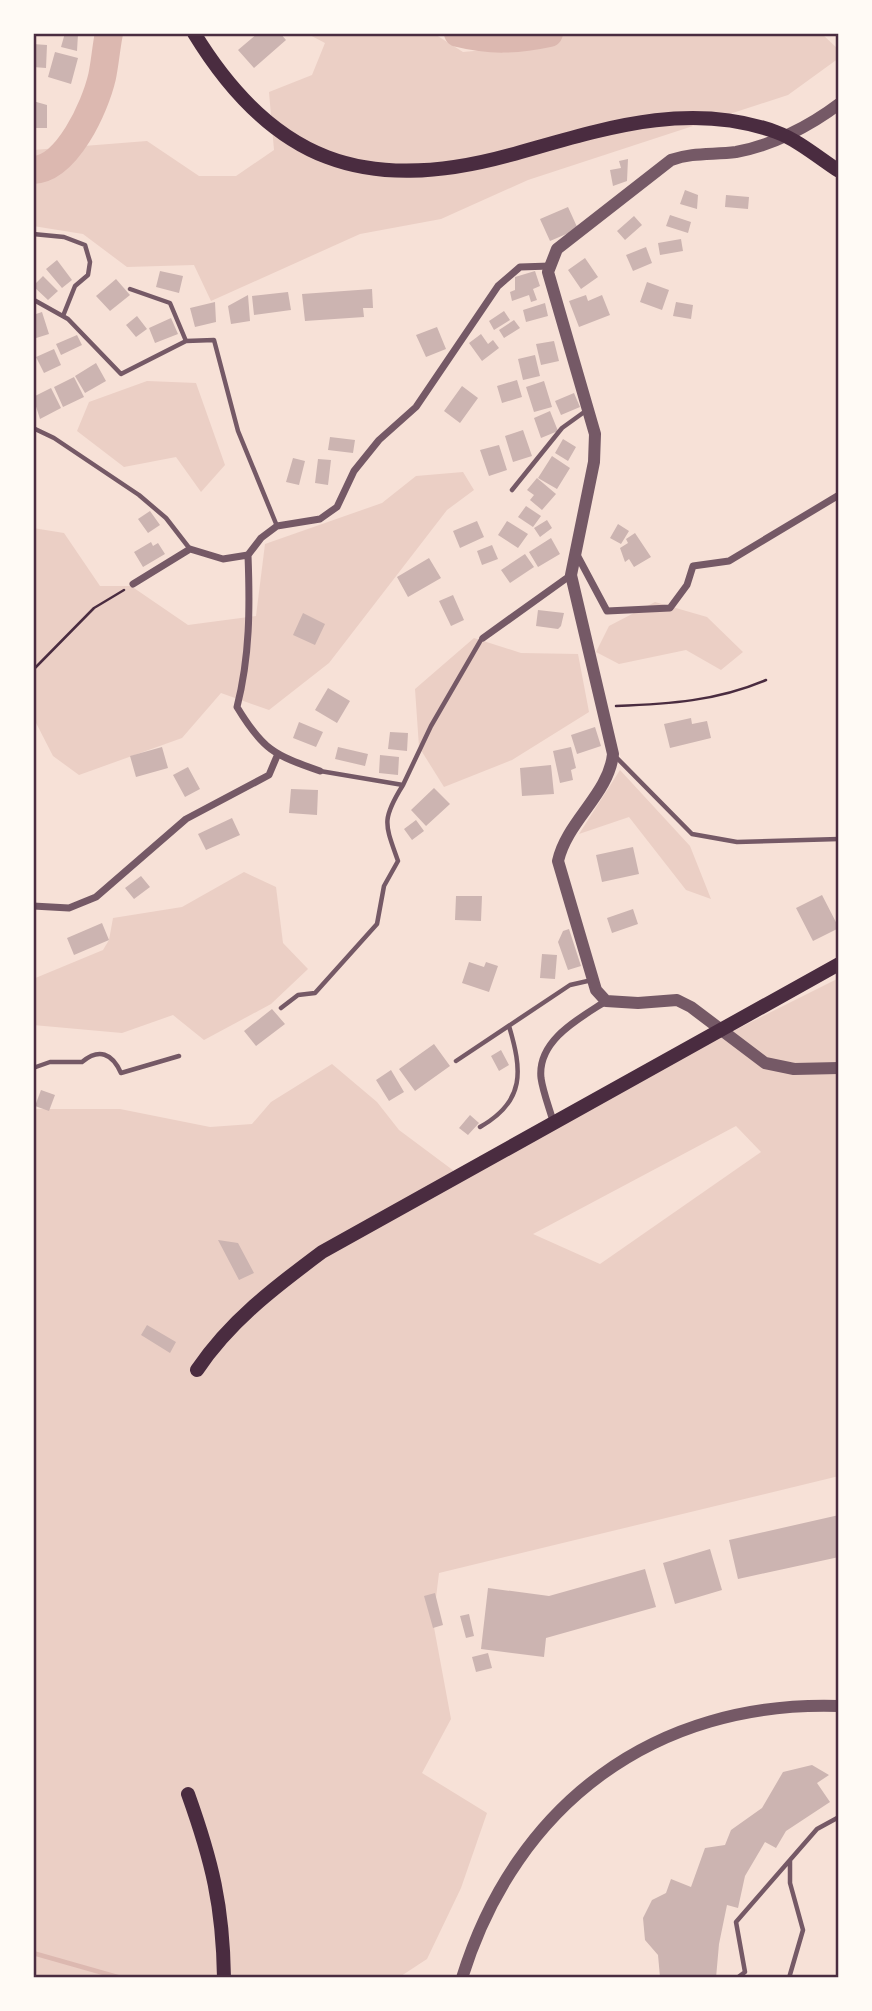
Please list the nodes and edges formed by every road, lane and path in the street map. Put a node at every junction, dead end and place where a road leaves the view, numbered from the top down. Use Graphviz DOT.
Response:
graph roads {
  1 [pos="194,33"];
  2 [pos="839,104"];
  3 [pos="839,171"];
  4 [pos="33,234"];
  5 [pos="550,266"];
  6 [pos="130,289"];
  7 [pos="34,300"];
  8 [pos="63,316"];
  9 [pos="187,341"];
  10 [pos="588,409"];
  11 [pos="33,428"];
  12 [pos="512,490"];
  13 [pos="839,495"];
  14 [pos="277,526"];
  15 [pos="190,550"];
  16 [pos="575,552"];
  17 [pos="248,555"];
  18 [pos="570,575"];
  19 [pos="133,584"];
  20 [pos="483,638"];
  21 [pos="33,670"];
  22 [pos="766,680"];
  23 [pos="602,707"];
  24 [pos="614,754"];
  25 [pos="277,756"];
  26 [pos="320,771"];
  27 [pos="403,785"];
  28 [pos="839,839"];
  29 [pos="33,906"];
  30 [pos="839,964"];
  31 [pos="593,980"];
  32 [pos="606,1001"];
  33 [pos="281,1008"];
  34 [pos="509,1026"];
  35 [pos="179,1056"];
  36 [pos="456,1061"];
  37 [pos="33,1068"];
  38 [pos="839,1068"];
  39 [pos="553,1121"];
  40 [pos="481,1127"];
  41 [pos="197,1370"];
  42 [pos="839,1706"];
  43 [pos="188,1794"];
  44 [pos="839,1817"];
  45 [pos="790,1860"];
  46 [pos="224,1978"];
  47 [pos="463,1978"];
  48 [pos="737,1978"];
  49 [pos="789,1978"];
  1 -- 3 [label="main road"];
  2 -- 5 [label="street"];
  4 -- 8 [label="lane"];
  5 -- 10 [label="street"];
  5 -- 14 [label="street"];
  6 -- 9 [label="lane"];
  7 -- 8 [label="lane"];
  8 -- 9 [label="lane"];
  9 -- 14 [label="lane"];
  10 -- 12 [label="lane"];
  10 -- 16 [label="street"];
  11 -- 15 [label="lane"];
  13 -- 16 [label="street"];
  14 -- 17 [label="street"];
  15 -- 17 [label="street"];
  15 -- 19 [label="street"];
  16 -- 18 [label="street"];
  17 -- 25 [label="street"];
  18 -- 20 [label="street"];
  18 -- 23 [label="street"];
  19 -- 21 [label="path"];
  20 -- 27 [label="lane"];
  22 -- 23 [label="path"];
  23 -- 24 [label="street"];
  24 -- 28 [label="lane"];
  24 -- 31 [label="street"];
  25 -- 26 [label="street"];
  25 -- 29 [label="street"];
  26 -- 27 [label="lane"];
  27 -- 33 [label="lane"];
  30 -- 39 [label="main road"];
  31 -- 32 [label="street"];
  31 -- 34 [label="lane"];
  32 -- 38 [label="street"];
  32 -- 39 [label="street"];
  34 -- 36 [label="lane"];
  34 -- 40 [label="lane"];
  35 -- 37 [label="lane"];
  39 -- 41 [label="main road"];
  42 -- 47 [label="street"];
  43 -- 46 [label="main road"];
  44 -- 45 [label="lane"];
  45 -- 48 [label="lane"];
  45 -- 49 [label="lane"];
}
